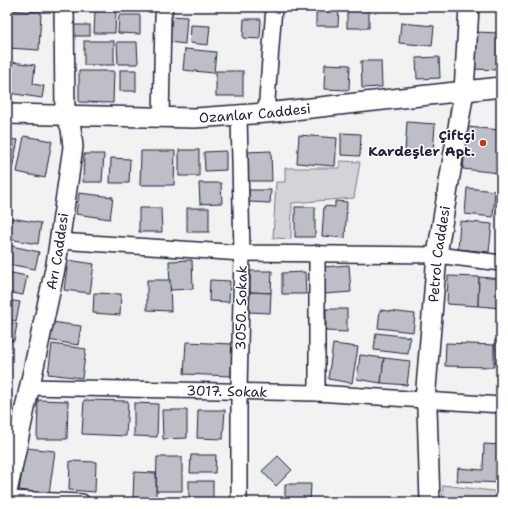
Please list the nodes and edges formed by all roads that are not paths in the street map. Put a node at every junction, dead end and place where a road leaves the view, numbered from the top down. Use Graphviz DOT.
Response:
graph roads {
  1 [pos="64,7"];
  2 [pos="165,7"];
  3 [pos="274,7"];
  4 [pos="469,7"];
  5 [pos="501,87"];
  6 [pos="464,91"];
  7 [pos="266,113"];
  8 [pos="7,114"];
  9 [pos="65,114"];
  10 [pos="239,115"];
  11 [pos="161,118"];
  12 [pos="60,241"];
  13 [pos="242,253"];
  14 [pos="317,253"];
  15 [pos="437,255"];
  16 [pos="501,263"];
  17 [pos="28,387"];
  18 [pos="239,391"];
  19 [pos="317,393"];
  20 [pos="425,400"];
  21 [pos="501,405"];
  22 [pos="7,492"];
  23 [pos="7,499"];
  24 [pos="82,502"];
  25 [pos="239,502"];
  26 [pos="430,502"];
  1 -- 9 [label="street, Arı Caddesi"];
  2 -- 11 [label="street"];
  3 -- 7 [label="street"];
  4 -- 6 [label="street, Petrol Caddesi"];
  5 -- 6 [label="street, Ozanlar Caddesi"];
  6 -- 7 [label="street, Ozanlar Caddesi"];
  6 -- 15 [label="street, Petrol Caddesi"];
  7 -- 10 [label="street, Ozanlar Caddesi"];
  8 -- 9 [label="street, Ozanlar Caddesi"];
  9 -- 11 [label="street, Ozanlar Caddesi"];
  9 -- 12 [label="street, Arı Caddesi"];
  10 -- 11 [label="street, Ozanlar Caddesi"];
  10 -- 13 [label="street, 3050. Sokak"];
  12 -- 13 [label="street"];
  12 -- 17 [label="street, Arı Caddesi"];
  13 -- 14 [label="street"];
  13 -- 18 [label="street, 3050. Sokak"];
  14 -- 15 [label="street"];
  14 -- 19 [label="street"];
  15 -- 16 [label="street"];
  15 -- 20 [label="street, Petrol Caddesi"];
  17 -- 18 [label="street, 3017. Sokak"];
  17 -- 22 [label="street, Arı Caddesi"];
  18 -- 19 [label="street, 3017. Sokak"];
  18 -- 25 [label="street, 3050. Sokak"];
  19 -- 20 [label="street, 3017. Sokak"];
  20 -- 21 [label="street, 3017. Sokak"];
  20 -- 26 [label="street, Petrol Caddesi"];
  23 -- 24 [label="street"];
}
